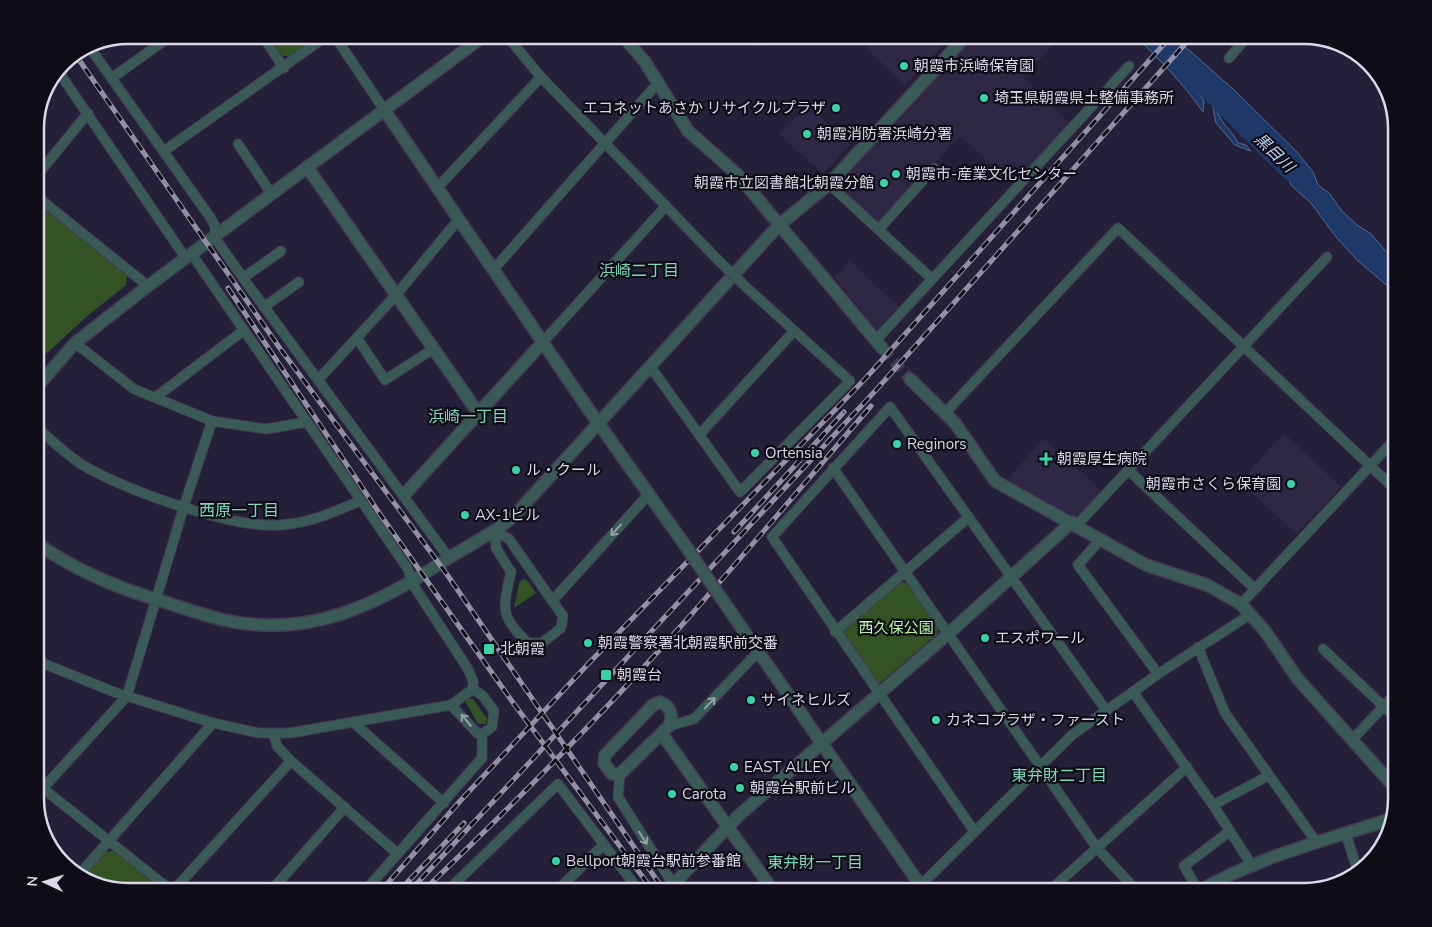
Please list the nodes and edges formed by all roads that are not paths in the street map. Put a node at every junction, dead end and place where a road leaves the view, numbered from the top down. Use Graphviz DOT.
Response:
graph roads {
  1 [pos="159,44"];
  2 [pos="268,44"];
  3 [pos="316,44"];
  4 [pos="340,44"];
  5 [pos="472,44"];
  6 [pos="514,44"];
  7 [pos="629,44"];
  8 [pos="959,44"];
  9 [pos="1241,44"];
  10 [pos="93,52"];
  11 [pos="1229,58"];
  12 [pos="1129,66"];
  13 [pos="284,68"];
  14 [pos="62,76"];
  15 [pos="541,76"];
  16 [pos="112,78"];
  17 [pos="658,83"];
  18 [pos="385,110"];
  19 [pos="88,113"];
  20 [pos="604,142"];
  21 [pos="238,144"];
  22 [pos="164,151"];
  23 [pos="44,167"];
  24 [pos="307,168"];
  25 [pos="934,168"];
  26 [pos="829,184"];
  27 [pos="437,188"];
  28 [pos="271,193"];
  29 [pos="44,202"];
  30 [pos="666,206"];
  31 [pos="459,219"];
  32 [pos="778,226"];
  33 [pos="879,229"];
  34 [pos="215,238"];
  35 [pos="281,251"];
  36 [pos="188,255"];
  37 [pos="1327,258"];
  38 [pos="493,270"];
  39 [pos="243,278"];
  40 [pos="932,279"];
  41 [pos="299,282"];
  42 [pos="148,286"];
  43 [pos="396,295"];
  44 [pos="264,307"];
  45 [pos="244,330"];
  46 [pos="794,332"];
  47 [pos="357,338"];
  48 [pos="542,342"];
  49 [pos="75,343"];
  50 [pos="880,344"];
  51 [pos="1243,346"];
  52 [pos="433,349"];
  53 [pos="650,366"];
  54 [pos="44,378"];
  55 [pos="910,379"];
  56 [pos="318,380"];
  57 [pos="156,397"];
  58 [pos="946,412"];
  59 [pos="479,414"];
  60 [pos="212,421"];
  61 [pos="307,422"];
  62 [pos="599,425"];
  63 [pos="44,433"];
  64 [pos="699,435"];
  65 [pos="1388,447"];
  66 [pos="1370,466"];
  67 [pos="833,468"];
  68 [pos="1128,470"];
  69 [pos="1388,483"];
  70 [pos="649,494"];
  71 [pos="404,495"];
  72 [pos="360,501"];
  73 [pos="184,506"];
  74 [pos="969,517"];
  75 [pos="1074,524"];
  76 [pos="495,531"];
  77 [pos="1100,540"];
  78 [pos="44,548"];
  79 [pos="449,558"];
  80 [pos="532,571"];
  81 [pos="906,571"];
  82 [pos="511,572"];
  83 [pos="1011,578"];
  84 [pos="412,583"];
  85 [pos="1255,589"];
  86 [pos="157,600"];
  87 [pos="553,600"];
  88 [pos="1241,604"];
  89 [pos="1251,614"];
  90 [pos="835,632"];
  91 [pos="949,634"];
  92 [pos="1198,647"];
  93 [pos="1323,649"];
  94 [pos="757,653"];
  95 [pos="44,664"];
  96 [pos="1158,674"];
  97 [pos="473,689"];
  98 [pos="1133,692"];
  99 [pos="878,694"];
  100 [pos="127,696"];
  101 [pos="1388,702"];
  102 [pos="451,705"];
  103 [pos="1384,706"];
  104 [pos="1106,710"];
  105 [pos="1388,710"];
  106 [pos="353,722"];
  107 [pos="213,723"];
  108 [pos="665,730"];
  109 [pos="274,734"];
  110 [pos="482,734"];
  111 [pos="1352,740"];
  112 [pos="822,745"];
  113 [pos="291,761"];
  114 [pos="1040,765"];
  115 [pos="1187,767"];
  116 [pos="620,774"];
  117 [pos="1268,776"];
  118 [pos="1388,780"];
  119 [pos="44,787"];
  120 [pos="44,789"];
  121 [pos="444,803"];
  122 [pos="1213,805"];
  123 [pos="345,807"];
  124 [pos="1385,821"];
  125 [pos="728,826"];
  126 [pos="974,831"];
  127 [pos="1230,831"];
  128 [pos="1346,834"];
  129 [pos="109,841"];
  130 [pos="1317,843"];
  131 [pos="603,844"];
  132 [pos="1097,848"];
  133 [pos="398,854"];
  134 [pos="1356,865"];
  135 [pos="1253,867"];
  136 [pos="83,870"];
  137 [pos="161,883"];
  138 [pos="180,883"];
  139 [pos="278,883"];
  140 [pos="372,883"];
  141 [pos="456,883"];
  142 [pos="565,883"];
  143 [pos="633,883"];
  144 [pos="667,883"];
  145 [pos="677,883"];
  146 [pos="768,883"];
  147 [pos="915,883"];
  148 [pos="926,883"];
  149 [pos="1058,883"];
  150 [pos="1130,883"];
  151 [pos="1194,883"];
  152 [pos="1218,883"];
  1 -- 16 [label="street"];
  2 -- 13 [label="street"];
  3 -- 13 [label="street"];
  4 -- 18 [label="street"];
  5 -- 18 [label="street"];
  6 -- 15 [label="street"];
  7 -- 17 [label="street"];
  8 -- 26 [label="street"];
  9 -- 11 [label="street"];
  10 -- 16 [label="street"];
  12 -- 40 [label="street"];
  13 -- 22 [label="street"];
  14 -- 19 [label="street"];
  15 -- 20 [label="street"];
  15 -- 27 [label="street"];
  16 -- 22 [label="street"];
  17 -- 20 [label="street"];
  17 -- 32 [label="street"];
  18 -- 24 [label="street"];
  18 -- 27 [label="street"];
  19 -- 23 [label="street"];
  19 -- 36 [label="street"];
  20 -- 30 [label="street"];
  20 -- 38 [label="street"];
  21 -- 28 [label="street"];
  22 -- 34 [label="street"];
  24 -- 28 [label="street"];
  24 -- 43 [label="street"];
  25 -- 33 [label="street"];
  26 -- 32 [label="street"];
  26 -- 33 [label="street"];
  27 -- 31 [label="street"];
  28 -- 34 [label="street"];
  29 -- 42 [label="street"];
  30 -- 46 [label="street, bridge"];
  30 -- 48 [label="street"];
  31 -- 38 [label="street"];
  31 -- 43 [label="street"];
  32 -- 50 [label="street"];
  32 -- 53 [label="street"];
  33 -- 40 [label="street"];
  34 -- 36 [label="street"];
  34 -- 39 [label="street"];
  35 -- 39 [label="street"];
  36 -- 42 [label="street"];
  36 -- 45 [label="street"];
  37 -- 51 [label="street"];
  38 -- 48 [label="street"];
  39 -- 44 [label="street"];
  40 -- 50 [label="street"];
  41 -- 44 [label="street"];
  42 -- 49 [label="street"];
  43 -- 47 [label="street"];
  43 -- 52 [label="street"];
  44 -- 56 [label="street"];
  45 -- 57 [label="street"];
  45 -- 61 [label="street"];
  46 -- 64 [label="street"];
  46 -- 64 [label="street"];
  47 -- 52 [label="street"];
  47 -- 56 [label="street"];
  48 -- 59 [label="street"];
  48 -- 62 [label="street"];
  49 -- 54 [label="street"];
  49 -- 57 [label="street"];
  51 -- 58 [label="street"];
  51 -- 66 [label="street"];
  51 -- 68 [label="street"];
  52 -- 59 [label="street"];
  53 -- 62 [label="street"];
  53 -- 64 [label="street"];
  55 -- 58 [label="street"];
  56 -- 71 [label="street"];
  57 -- 60 [label="street"];
  58 -- 75 [label="street"];
  59 -- 71 [label="street"];
  60 -- 61 [label="street"];
  60 -- 73 [label="street"];
  61 -- 72 [label="street"];
  62 -- 70 [label="street"];
  62 -- 76 [label="street"];
  63 -- 73 [label="street"];
  65 -- 66 [label="street"];
  66 -- 69 [label="street"];
  66 -- 85 [label="street"];
  67 -- 74 [label="street"];
  67 -- 81 [label="street"];
  67 -- 90 [label="street"];
  68 -- 75 [label="street"];
  68 -- 85 [label="street"];
  70 -- 87 [label="street, one-way"];
  70 -- 94 [label="street, bridge"];
  71 -- 79 [label="street"];
  72 -- 73 [label="street"];
  72 -- 84 [label="street"];
  73 -- 86 [label="street"];
  74 -- 81 [label="street"];
  74 -- 83 [label="street"];
  75 -- 77 [label="street"];
  75 -- 83 [label="street"];
  76 -- 79 [label="street"];
  76 -- 80 [label="street"];
  76 -- 82 [label="street"];
  77 -- 88 [label="street"];
  77 -- 96 [label="street"];
  78 -- 86 [label="street"];
  79 -- 84 [label="street"];
  80 -- 82 [label="street"];
  80 -- 87 [label="street"];
  81 -- 90 [label="street"];
  81 -- 91 [label="street"];
  82 -- 87 [label="street"];
  83 -- 91 [label="street"];
  83 -- 104 [label="street"];
  84 -- 86 [label="street"];
  84 -- 97 [label="street"];
  85 -- 88 [label="street"];
  86 -- 100 [label="street"];
  88 -- 89 [label="street"];
  89 -- 92 [label="street"];
  89 -- 111 [label="street"];
  90 -- 99 [label="street"];
  91 -- 99 [label="street"];
  91 -- 114 [label="street"];
  92 -- 96 [label="street"];
  92 -- 117 [label="street"];
  93 -- 103 [label="street"];
  108 -- 94 [label="street, one-way"];
  94 -- 112 [label="street"];
  95 -- 100 [label="street"];
  96 -- 98 [label="street"];
  97 -- 102 [label="street"];
  97 -- 110 [label="street"];
  98 -- 104 [label="street"];
  98 -- 115 [label="street"];
  99 -- 112 [label="street"];
  99 -- 126 [label="street"];
  100 -- 107 [label="street"];
  100 -- 119 [label="street"];
  101 -- 103 [label="street"];
  102 -- 106 [label="street"];
  110 -- 102 [label="street, one-way"];
  103 -- 105 [label="street"];
  103 -- 111 [label="street"];
  104 -- 114 [label="street"];
  106 -- 109 [label="street"];
  106 -- 121 [label="street"];
  107 -- 109 [label="street"];
  107 -- 129 [label="street"];
  108 -- 116 [label="street"];
  108 -- 116 [label="street"];
  108 -- 125 [label="street"];
  109 -- 113 [label="street"];
  110 -- 121 [label="street"];
  111 -- 118 [label="street"];
  112 -- 125 [label="street"];
  112 -- 147 [label="street"];
  113 -- 123 [label="street"];
  113 -- 138 [label="street"];
  114 -- 126 [label="street"];
  114 -- 132 [label="street"];
  115 -- 122 [label="street"];
  115 -- 132 [label="street"];
  116 -- 144 [label="street, one-way"];
  117 -- 122 [label="street"];
  117 -- 130 [label="street"];
  120 -- 129 [label="street"];
  121 -- 133 [label="street"];
  122 -- 127 [label="street"];
  123 -- 133 [label="street"];
  123 -- 139 [label="street"];
  124 -- 128 [label="street"];
  125 -- 145 [label="street"];
  125 -- 146 [label="street"];
  126 -- 148 [label="street"];
  127 -- 135 [label="street"];
  127 -- 151 [label="street"];
  128 -- 130 [label="street"];
  128 -- 134 [label="street"];
  129 -- 136 [label="street"];
  129 -- 137 [label="street"];
  130 -- 135 [label="street"];
  131 -- 141 [label="street"];
  131 -- 142 [label="street"];
  131 -- 143 [label="street"];
  132 -- 149 [label="street"];
  132 -- 150 [label="street"];
  133 -- 140 [label="street"];
  135 -- 152 [label="street"];
}
